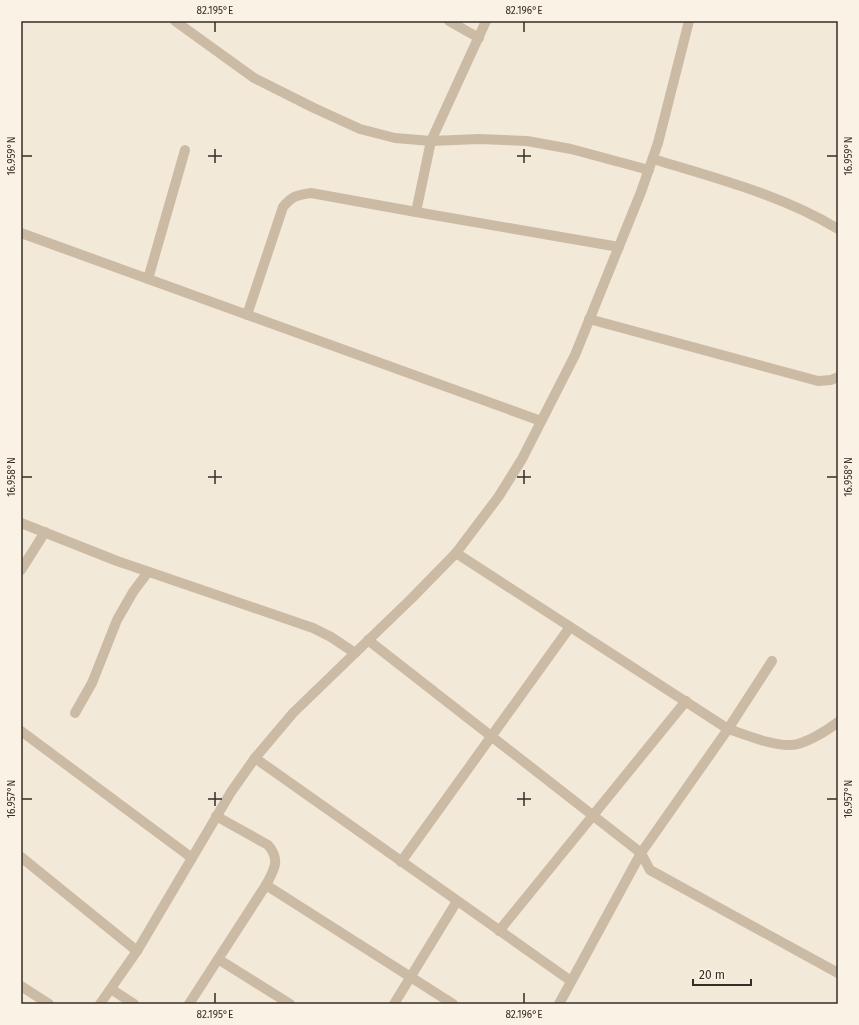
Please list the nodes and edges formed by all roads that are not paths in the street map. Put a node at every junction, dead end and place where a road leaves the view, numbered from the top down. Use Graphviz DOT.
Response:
graph roads {
  1 [pos="176,21"];
  2 [pos="450,21"];
  3 [pos="486,21"];
  4 [pos="689,21"];
  5 [pos="478,38"];
  6 [pos="431,141"];
  7 [pos="185,150"];
  8 [pos="653,159"];
  9 [pos="649,170"];
  10 [pos="416,212"];
  11 [pos="838,228"];
  12 [pos="21,233"];
  13 [pos="619,247"];
  14 [pos="148,279"];
  15 [pos="247,315"];
  16 [pos="589,320"];
  17 [pos="838,377"];
  18 [pos="541,421"];
  19 [pos="21,523"];
  20 [pos="45,532"];
  21 [pos="456,553"];
  22 [pos="21,570"];
  23 [pos="148,572"];
  24 [pos="570,626"];
  25 [pos="368,640"];
  26 [pos="355,653"];
  27 [pos="772,661"];
  28 [pos="686,701"];
  29 [pos="75,713"];
  30 [pos="838,722"];
  31 [pos="728,729"];
  32 [pos="21,732"];
  33 [pos="492,736"];
  34 [pos="255,758"];
  35 [pos="593,815"];
  36 [pos="216,816"];
  37 [pos="641,853"];
  38 [pos="21,857"];
  39 [pos="192,858"];
  40 [pos="401,862"];
  41 [pos="266,885"];
  42 [pos="457,901"];
  43 [pos="499,931"];
  44 [pos="137,951"];
  45 [pos="218,959"];
  46 [pos="838,973"];
  47 [pos="411,977"];
  48 [pos="571,982"];
  49 [pos="21,986"];
  50 [pos="111,989"];
  51 [pos="49,1004"];
  52 [pos="100,1004"];
  53 [pos="134,1004"];
  54 [pos="189,1004"];
  55 [pos="290,1004"];
  56 [pos="394,1004"];
  57 [pos="453,1004"];
  58 [pos="559,1004"];
  1 -- 6 [label="street"];
  2 -- 5 [label="street"];
  3 -- 5 [label="street"];
  4 -- 8 [label="street"];
  5 -- 6 [label="street"];
  6 -- 9 [label="street"];
  6 -- 10 [label="street"];
  7 -- 14 [label="street"];
  8 -- 9 [label="street"];
  8 -- 11 [label="street"];
  9 -- 13 [label="street"];
  10 -- 13 [label="street"];
  10 -- 15 [label="street"];
  12 -- 14 [label="street"];
  13 -- 16 [label="street"];
  14 -- 15 [label="street"];
  15 -- 18 [label="street"];
  16 -- 17 [label="street"];
  16 -- 18 [label="street"];
  18 -- 21 [label="street"];
  19 -- 20 [label="street"];
  20 -- 22 [label="street"];
  20 -- 23 [label="street"];
  21 -- 24 [label="street"];
  21 -- 25 [label="street"];
  23 -- 26 [label="street"];
  23 -- 29 [label="street"];
  24 -- 28 [label="street"];
  24 -- 33 [label="street"];
  25 -- 26 [label="street"];
  25 -- 33 [label="street"];
  26 -- 34 [label="street"];
  27 -- 31 [label="street"];
  28 -- 31 [label="street"];
  28 -- 35 [label="street"];
  30 -- 31 [label="street"];
  31 -- 37 [label="street"];
  32 -- 39 [label="street"];
  33 -- 35 [label="street"];
  33 -- 40 [label="street"];
  34 -- 36 [label="street"];
  34 -- 40 [label="street"];
  35 -- 37 [label="street"];
  35 -- 43 [label="street"];
  36 -- 39 [label="street"];
  36 -- 41 [label="street"];
  37 -- 46 [label="street"];
  37 -- 48 [label="street"];
  38 -- 44 [label="street"];
  39 -- 44 [label="street"];
  40 -- 42 [label="street"];
  41 -- 45 [label="street"];
  41 -- 47 [label="street"];
  42 -- 43 [label="street"];
  42 -- 47 [label="street"];
  43 -- 48 [label="street"];
  44 -- 50 [label="street"];
  45 -- 54 [label="street"];
  45 -- 55 [label="street"];
  47 -- 56 [label="street"];
  47 -- 57 [label="street"];
  48 -- 58 [label="street"];
  49 -- 51 [label="street"];
  50 -- 52 [label="street"];
  50 -- 53 [label="street"];
}
